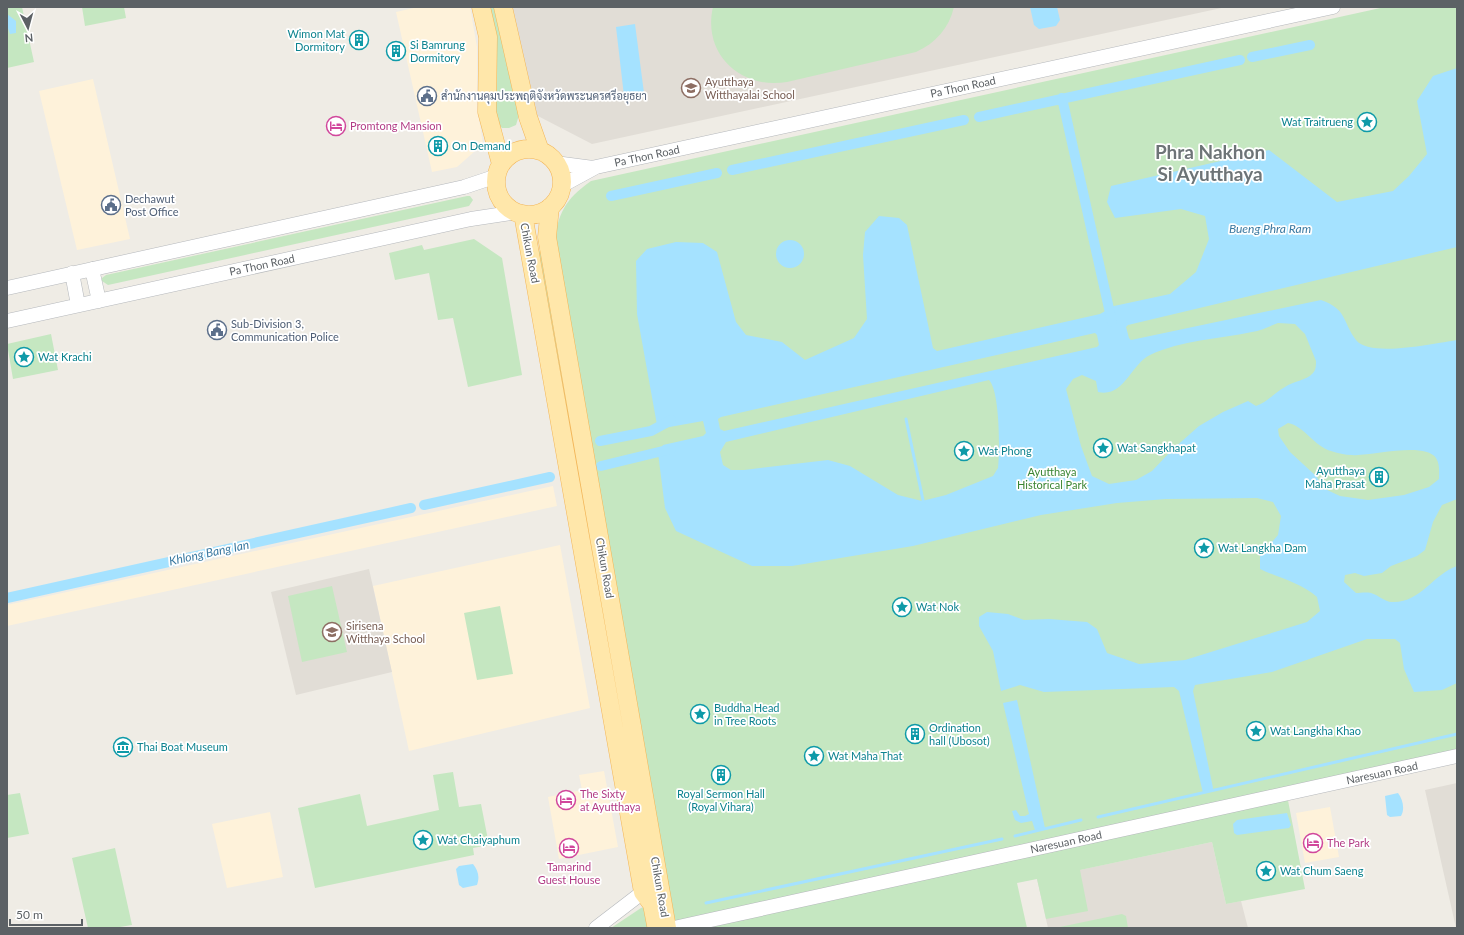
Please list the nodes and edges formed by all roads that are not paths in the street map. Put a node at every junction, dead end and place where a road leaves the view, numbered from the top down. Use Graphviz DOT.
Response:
graph roads {
  1 [pos="481,7"];
  2 [pos="503,7"];
  3 [pos="1333,7"];
  4 [pos="540,151"];
  5 [pos="555,163"];
  6 [pos="593,168"];
  7 [pos="499,170"];
  8 [pos="561,186"];
  9 [pos="550,207"];
  10 [pos="520,213"];
  11 [pos="92,269"];
  12 [pos="72,273"];
  13 [pos="7,288"];
  14 [pos="99,301"];
  15 [pos="78,305"];
  16 [pos="7,321"];
  17 [pos="1457,756"];
  18 [pos="660,890"];
  19 [pos="643,892"];
  20 [pos="596,928"];
  21 [pos="656,928"];
  22 [pos="667,928"];
  23 [pos="674,928"];
  1 -- 7 [label="main road"];
  2 -- 4 [label="main road"];
  3 -- 6 [label="street, Pa Thon Road"];
  4 -- 5 [label="main road"];
  4 -- 7 [label="main road"];
  5 -- 6 [label="street, Pa Thon Road"];
  5 -- 8 [label="main road"];
  6 -- 8 [label="street, Pa Thon Road"];
  7 -- 10 [label="main road"];
  7 -- 11 [label="street"];
  8 -- 9 [label="main road"];
  9 -- 10 [label="main road"];
  9 -- 18 [label="main road, Chikun Road"];
  10 -- 14 [label="street, Pa Thon Road"];
  10 -- 19 [label="main road, Chikun Road"];
  11 -- 12 [label="street"];
  11 -- 14 [label="street"];
  12 -- 13 [label="street"];
  12 -- 15 [label="street"];
  14 -- 15 [label="street, Pa Thon Road"];
  15 -- 16 [label="street, Pa Thon Road"];
  17 -- 23 [label="street, Naresuan Road"];
  18 -- 19 [label="street"];
  18 -- 22 [label="main road, Chikun Road"];
  19 -- 20 [label="street"];
  19 -- 21 [label="main road, Chikun Road"];
}
